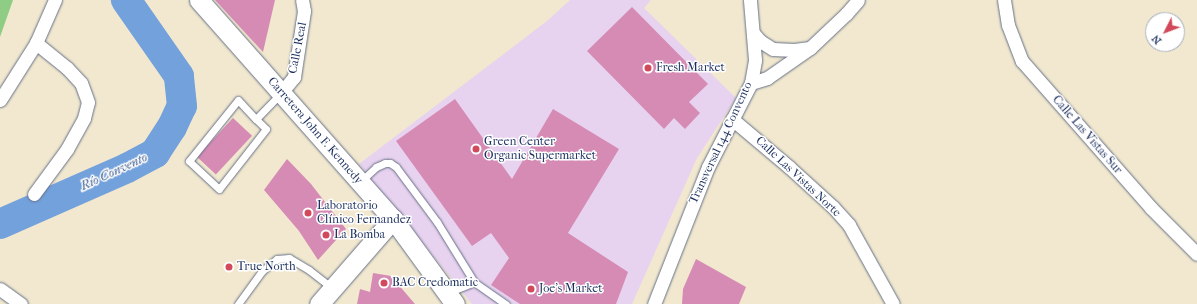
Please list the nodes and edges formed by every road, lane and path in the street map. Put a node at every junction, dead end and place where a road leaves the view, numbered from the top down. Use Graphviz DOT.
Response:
graph roads {
  1 [pos="55,0"];
  2 [pos="199,0"];
  3 [pos="302,0"];
  4 [pos="750,0"];
  5 [pos="858,0"];
  6 [pos="1004,0"];
  7 [pos="754,34"];
  8 [pos="36,43"];
  9 [pos="810,48"];
  10 [pos="751,83"];
  11 [pos="281,92"];
  12 [pos="0,100"];
  13 [pos="256,119"];
  14 [pos="732,119"];
  15 [pos="360,182"];
  16 [pos="34,194"];
  17 [pos="393,219"];
  18 [pos="1197,254"];
  19 [pos="474,282"];
  20 [pos="0,288"];
  21 [pos="332,288"];
  22 [pos="451,298"];
  23 [pos="21,304"];
  24 [pos="238,304"];
  25 [pos="319,304"];
  26 [pos="506,304"];
  27 [pos="654,304"];
  28 [pos="894,304"];
  1 -- 8 [label="street"];
  2 -- 11 [label="main road, Carretera John F. Kennedy"];
  3 -- 11 [label="street, Calle Real"];
  4 -- 7 [label="street, Transversal 144 Convento"];
  5 -- 9 [label="street"];
  6 -- 18 [label="street, Calle Las Vistas Sur"];
  7 -- 9 [label="street"];
  7 -- 10 [label="street, Transversal 144 Convento"];
  8 -- 12 [label="street"];
  8 -- 16 [label="street"];
  9 -- 10 [label="street"];
  10 -- 14 [label="street, Transversal 144 Convento"];
  11 -- 13 [label="lane"];
  11 -- 15 [label="main road, Carretera John F. Kennedy"];
  13 -- 13 [label="lane"];
  14 -- 27 [label="street, Transversal 144 Convento"];
  14 -- 28 [label="street, Calle Las Vistas Norte"];
  15 -- 17 [label="main road, Carretera John F. Kennedy"];
  15 -- 19 [label="lane"];
  17 -- 21 [label="main road"];
  17 -- 22 [label="main road, Carretera John F. Kennedy"];
  19 -- 22 [label="lane"];
  19 -- 26 [label="lane"];
  20 -- 23 [label="street"];
  21 -- 24 [label="lane"];
  21 -- 25 [label="main road"];
}
